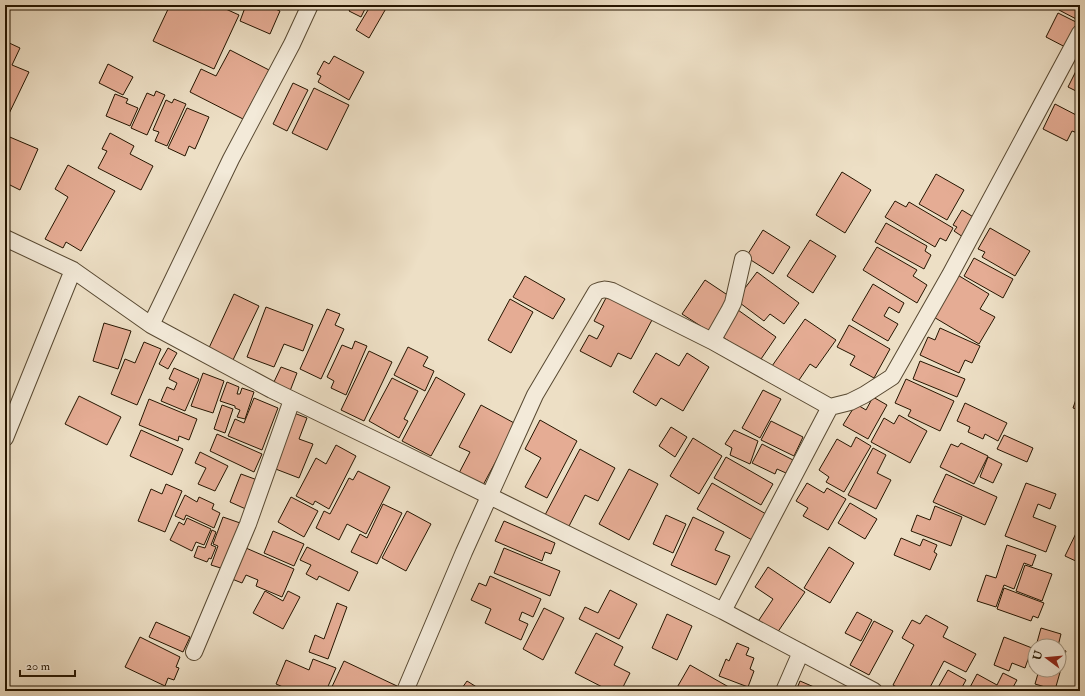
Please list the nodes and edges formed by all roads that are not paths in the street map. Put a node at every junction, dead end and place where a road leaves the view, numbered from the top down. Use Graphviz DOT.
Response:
graph roads {
  1 [pos="310,5"];
  2 [pos="1080,33"];
  3 [pos="5,238"];
  4 [pos="743,259"];
  5 [pos="73,270"];
  6 [pos="151,325"];
  7 [pos="712,341"];
  8 [pos="292,400"];
  9 [pos="830,407"];
  10 [pos="5,438"];
  11 [pos="490,496"];
  12 [pos="723,611"];
  13 [pos="194,652"];
  14 [pos="801,652"];
  15 [pos="405,691"];
  16 [pos="784,691"];
  17 [pos="874,691"];
  1 -- 6 [label="street"];
  2 -- 9 [label="street"];
  3 -- 5 [label="street"];
  4 -- 7 [label="street"];
  5 -- 6 [label="street"];
  5 -- 10 [label="street"];
  6 -- 8 [label="street"];
  7 -- 9 [label="street"];
  7 -- 11 [label="street"];
  8 -- 11 [label="street"];
  8 -- 13 [label="street"];
  9 -- 12 [label="street"];
  11 -- 12 [label="street"];
  11 -- 15 [label="street"];
  12 -- 14 [label="street"];
  14 -- 16 [label="street"];
  14 -- 17 [label="street"];
}
